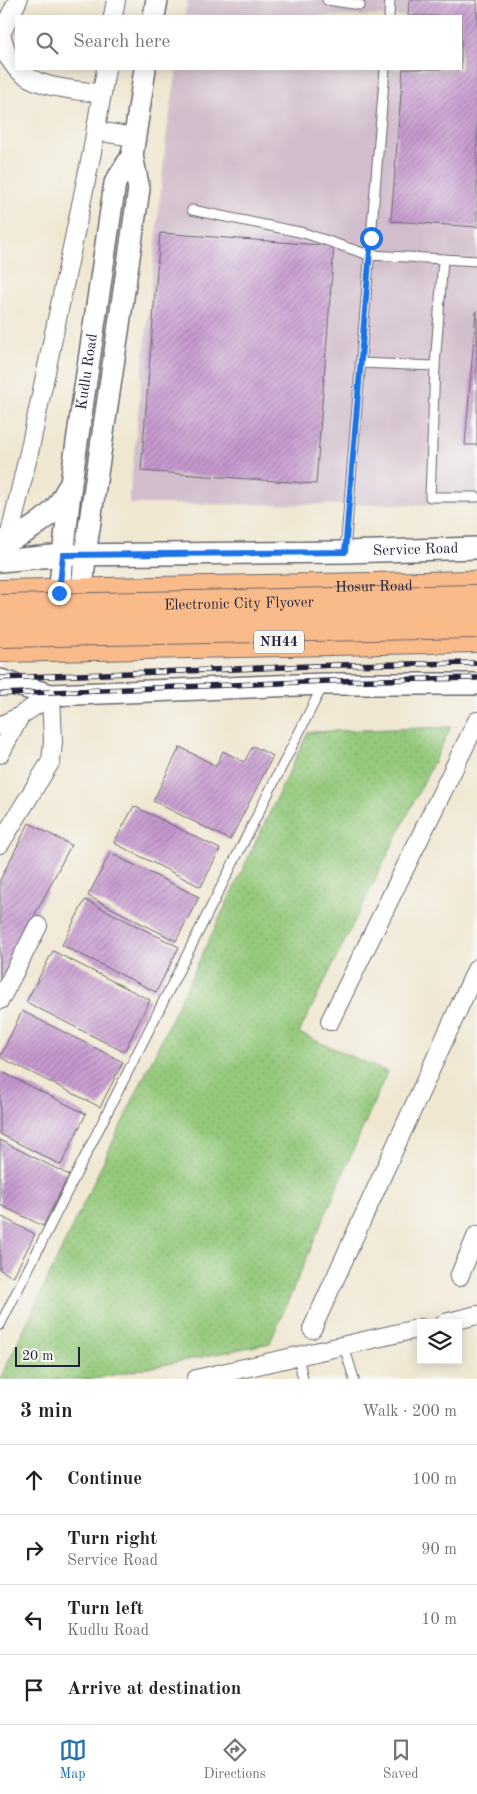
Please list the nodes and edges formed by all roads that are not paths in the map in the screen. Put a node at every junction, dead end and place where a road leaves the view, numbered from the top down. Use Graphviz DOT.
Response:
graph roads {
  1 [pos="18,0"];
  2 [pos="116,0"];
  3 [pos="157,0"];
  4 [pos="328,0"];
  5 [pos="390,0"];
  6 [pos="360,6"];
  7 [pos="114,15"];
  8 [pos="154,15"];
  9 [pos="389,15"];
  10 [pos="15,67"];
  11 [pos="19,70"];
  12 [pos="106,70"];
  13 [pos="145,70"];
  14 [pos="385,70"];
  15 [pos="102,94"];
  16 [pos="96,131"];
  17 [pos="133,146"];
  18 [pos="192,210"];
  19 [pos="369,255"];
  20 [pos="443,259"];
  21 [pos="477,261"];
  22 [pos="360,363"];
  23 [pos="436,366"];
  24 [pos="71,483"];
  25 [pos="477,497"];
  26 [pos="4,542"];
  27 [pos="477,548"];
  28 [pos="345,552"];
  29 [pos="63,555"];
  30 [pos="84,555"];
  31 [pos="0,561"];
  32 [pos="477,585"];
  33 [pos="70,593"];
  34 [pos="0,594"];
  35 [pos="477,599"];
  36 [pos="0,608"];
  37 [pos="477,624"];
  38 [pos="0,633"];
  39 [pos="477,638"];
  40 [pos="70,646"];
  41 [pos="0,648"];
  42 [pos="0,680"];
  43 [pos="323,684"];
  44 [pos="477,684"];
  45 [pos="51,695"];
  46 [pos="20,716"];
  47 [pos="477,721"];
  48 [pos="0,726"];
  49 [pos="0,754"];
  50 [pos="0,844"];
  51 [pos="38,926"];
  52 [pos="477,968"];
  53 [pos="0,1000"];
  54 [pos="330,1020"];
  55 [pos="477,1235"];
  56 [pos="459,1277"];
  57 [pos="477,1316"];
  58 [pos="462,1319"];
  59 [pos="0,1325"];
  60 [pos="312,1329"];
  61 [pos="417,1329"];
  62 [pos="344,1346"];
  63 [pos="298,1356"];
  64 [pos="196,1379"];
  65 [pos="303,1379"];
  66 [pos="354,1379"];
  1 -- 10 [label="street"];
  2 -- 7 [label="street"];
  3 -- 8 [label="street"];
  4 -- 6 [label="lane"];
  5 -- 9 [label="lane"];
  11 -- 15 [label="street"];
  12 -- 15 [label="street"];
  13 -- 17 [label="street, Kudlu Road"];
  14 -- 19 [label="lane"];
  15 -- 16 [label="street"];
  16 -- 17 [label="street"];
  16 -- 26 [label="street"];
  17 -- 24 [label="street, Kudlu Road"];
  17 -- 30 [label="street, Kudlu Road"];
  18 -- 19 [label="lane"];
  19 -- 20 [label="lane"];
  19 -- 22 [label="lane"];
  20 -- 21 [label="lane"];
  20 -- 23 [label="lane"];
  22 -- 23 [label="lane"];
  22 -- 28 [label="lane"];
  23 -- 25 [label="lane"];
  24 -- 26 [label="street"];
  24 -- 29 [label="street, Kudlu Road"];
  27 -- 28 [label="street, Service Road"];
  28 -- 30 [label="street, Service Road"];
  29 -- 30 [label="street, Service Road"];
  29 -- 31 [label="street, Service Road"];
  29 -- 33 [label="street, Kudlu Road"];
  30 -- 33 [label="street, Kudlu Road"];
  32 -- 33 [label="highway, Hosur Road"];
  33 -- 34 [label="highway, Hosur Road"];
  33 -- 40 [label="street"];
  35 -- 36 [label="highway, Electronic City Flyover, bridge"];
  37 -- 38 [label="highway, Electronic City Flyover, bridge"];
  39 -- 40 [label="highway, NH44"];
  40 -- 41 [label="highway, NH44"];
  42 -- 45 [label="street"];
  43 -- 44 [label="street"];
  43 -- 45 [label="street"];
  43 -- 59 [label="lane"];
  45 -- 46 [label="street"];
  45 -- 50 [label="street"];
  46 -- 48 [label="street"];
  46 -- 49 [label="street"];
  47 -- 54 [label="street"];
  51 -- 53 [label="street"];
  52 -- 60 [label="street"];
  55 -- 56 [label="street"];
  57 -- 58 [label="street"];
  61 -- 62 [label="street"];
  62 -- 63 [label="street"];
  62 -- 66 [label="lane"];
  63 -- 64 [label="street"];
  63 -- 65 [label="lane"];
}
